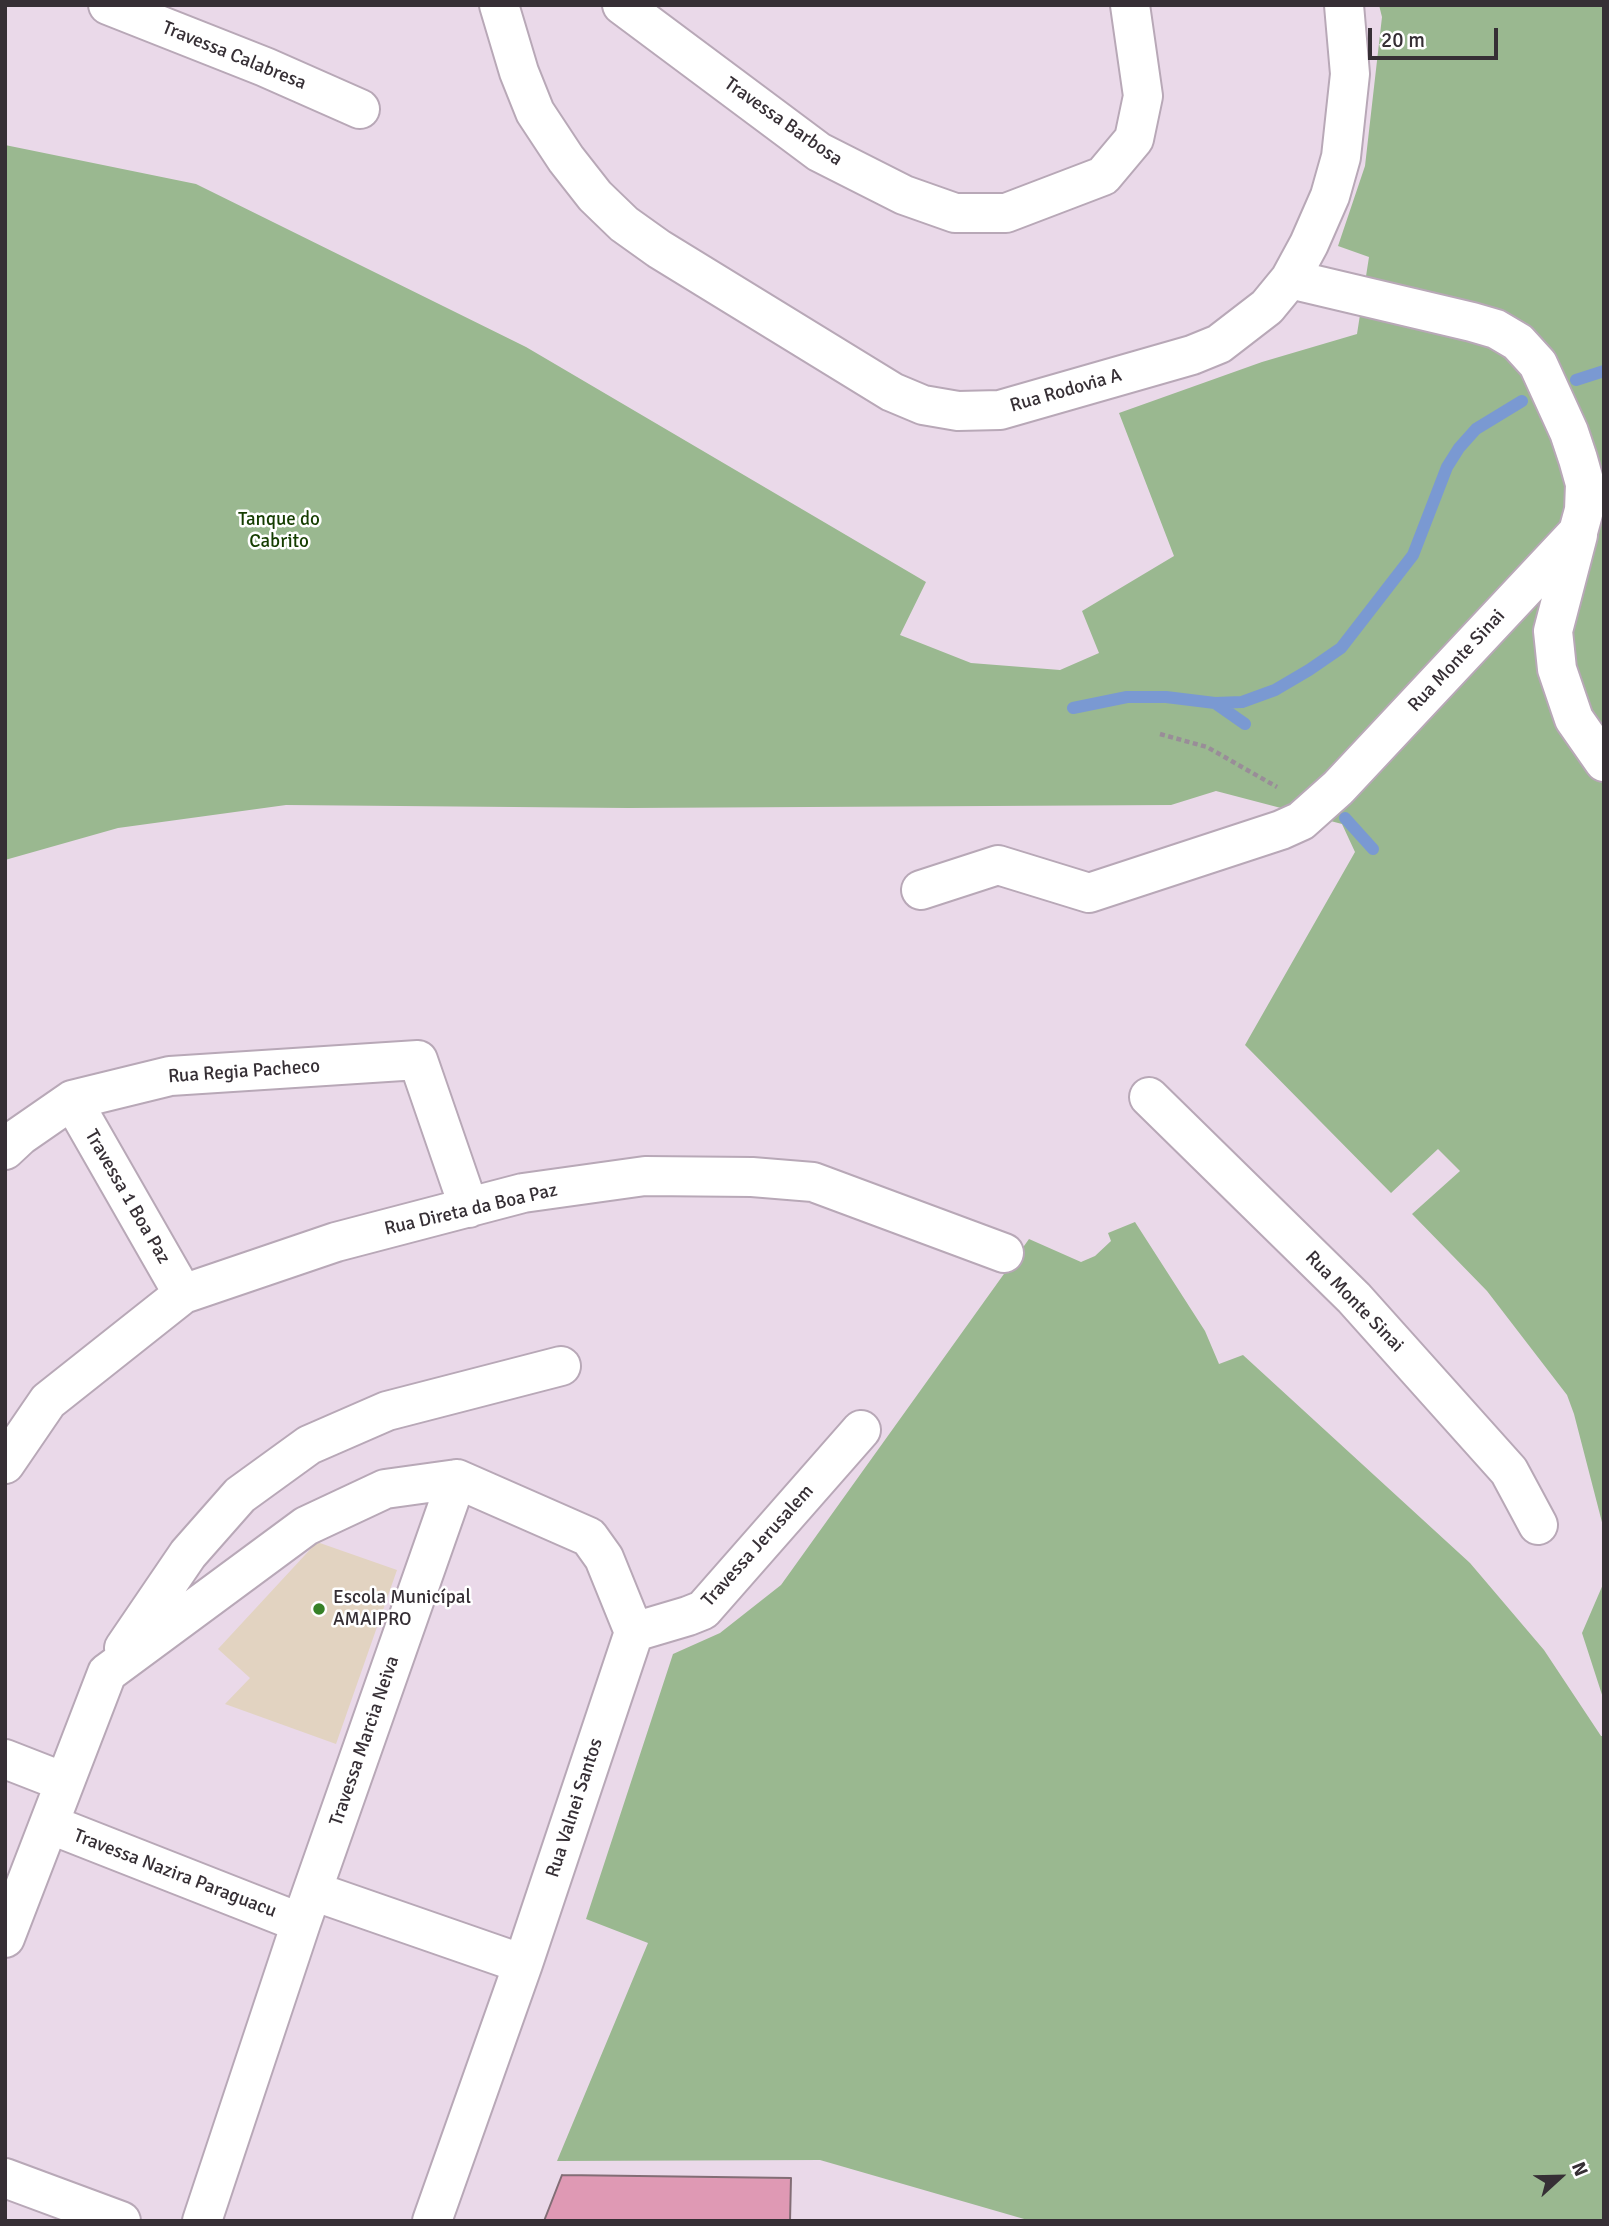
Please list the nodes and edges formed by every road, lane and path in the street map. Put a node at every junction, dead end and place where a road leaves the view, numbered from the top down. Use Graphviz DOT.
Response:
graph roads {
  1 [pos="108,5"];
  2 [pos="499,5"];
  3 [pos="622,5"];
  4 [pos="1130,5"];
  5 [pos="1344,5"];
  6 [pos="360,109"];
  7 [pos="1290,279"];
  8 [pos="1578,532"];
  9 [pos="1160,734"];
  10 [pos="1604,762"];
  11 [pos="1316,809"];
  12 [pos="921,890"];
  13 [pos="1149,1097"];
  14 [pos="72,1100"];
  15 [pos="5,1150"];
  16 [pos="469,1208"];
  17 [pos="1004,1254"];
  18 [pos="183,1294"];
  19 [pos="561,1366"];
  20 [pos="861,1430"];
  21 [pos="5,1464"];
  22 [pos="457,1479"];
  23 [pos="1538,1525"];
  24 [pos="634,1632"];
  25 [pos="107,1672"];
  26 [pos="5,1759"];
  27 [pos="64,1782"];
  28 [pos="49,1824"];
  29 [pos="307,1907"];
  30 [pos="5,1938"];
  31 [pos="523,1964"];
  32 [pos="5,2178"];
  33 [pos="121,2221"];
  34 [pos="202,2221"];
  35 [pos="432,2221"];
  1 -- 6 [label="street, Travessa Calabresa"];
  2 -- 7 [label="street, Rua Rodovia A"];
  3 -- 4 [label="street, Travessa Barbosa"];
  5 -- 7 [label="street, Rua Rodovia A"];
  7 -- 8 [label="street"];
  8 -- 10 [label="street"];
  8 -- 11 [label="street, Rua Monte Sinai"];
  9 -- 11 [label="path"];
  11 -- 12 [label="street, Rua Monte Sinai"];
  13 -- 23 [label="street, Rua Monte Sinai"];
  14 -- 15 [label="street, Rua Regia Pacheco"];
  14 -- 16 [label="street, Rua Regia Pacheco"];
  14 -- 18 [label="street, Travessa 1 Boa Paz"];
  16 -- 17 [label="street, Rua Direta da Boa Paz"];
  16 -- 18 [label="street, Rua Direta da Boa Paz"];
  18 -- 21 [label="street, Rua Direta da Boa Paz"];
  19 -- 25 [label="street"];
  20 -- 24 [label="street, Travessa Jerusalem"];
  22 -- 24 [label="street"];
  22 -- 25 [label="street"];
  22 -- 29 [label="street, Travessa Marcia Neiva"];
  24 -- 31 [label="street, Rua Valnei Santos"];
  25 -- 27 [label="street"];
  26 -- 27 [label="street"];
  27 -- 28 [label="street"];
  28 -- 29 [label="street, Travessa Nazira Paraguacu"];
  28 -- 30 [label="street"];
  29 -- 31 [label="street, Travessa Nazira Paraguacu"];
  29 -- 34 [label="street, Travessa Marcia Neiva"];
  31 -- 35 [label="street, Rua Valnei Santos"];
  32 -- 33 [label="street"];
}
